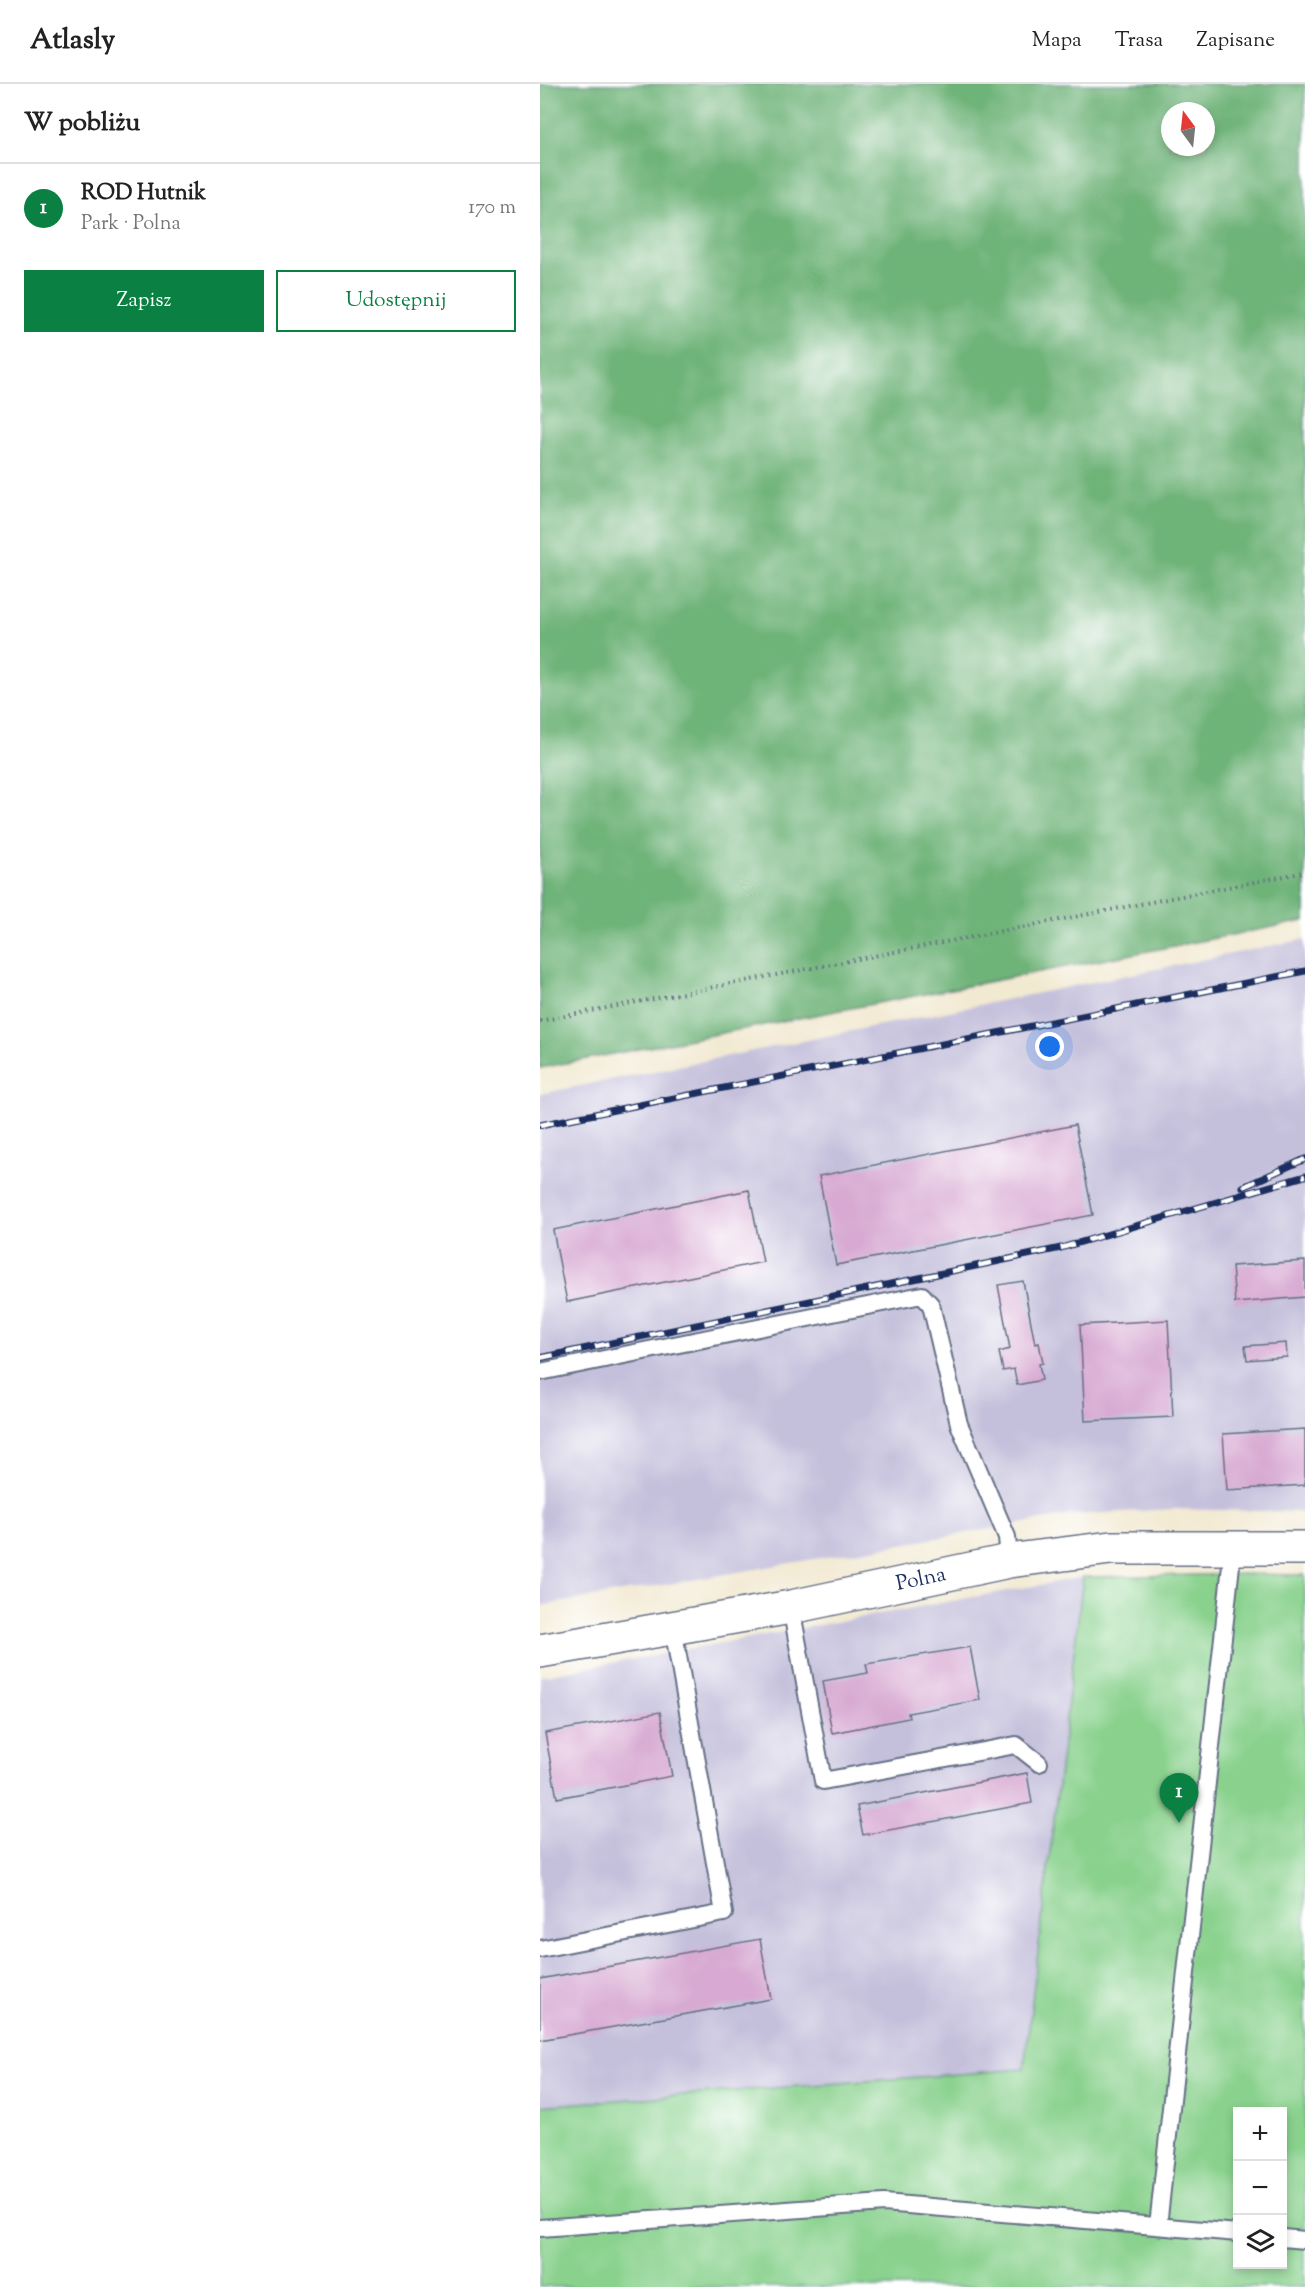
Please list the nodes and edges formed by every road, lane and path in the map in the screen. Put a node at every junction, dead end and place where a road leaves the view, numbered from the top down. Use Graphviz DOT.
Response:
graph roads {
  1 [pos="1305,872"];
  2 [pos="540,1021"];
  3 [pos="540,1372"];
  4 [pos="1233,1547"];
  5 [pos="1305,1548"];
  6 [pos="1010,1561"];
  7 [pos="791,1607"];
  8 [pos="673,1628"];
  9 [pos="540,1651"];
  10 [pos="1039,1762"];
  11 [pos="540,1949"];
  12 [pos="1158,2226"];
  13 [pos="540,2228"];
  14 [pos="1233,2234"];
  15 [pos="1287,2238"];
  16 [pos="1305,2240"];
  1 -- 2 [label="path"];
  3 -- 6 [label="lane"];
  4 -- 5 [label="street, Polna"];
  4 -- 6 [label="street, Polna"];
  4 -- 12 [label="lane"];
  6 -- 7 [label="street, Polna"];
  7 -- 8 [label="street, Polna"];
  7 -- 10 [label="lane"];
  8 -- 9 [label="street, Polna"];
  8 -- 11 [label="lane"];
  12 -- 13 [label="lane"];
  12 -- 14 [label="lane"];
  15 -- 16 [label="lane"];
}
